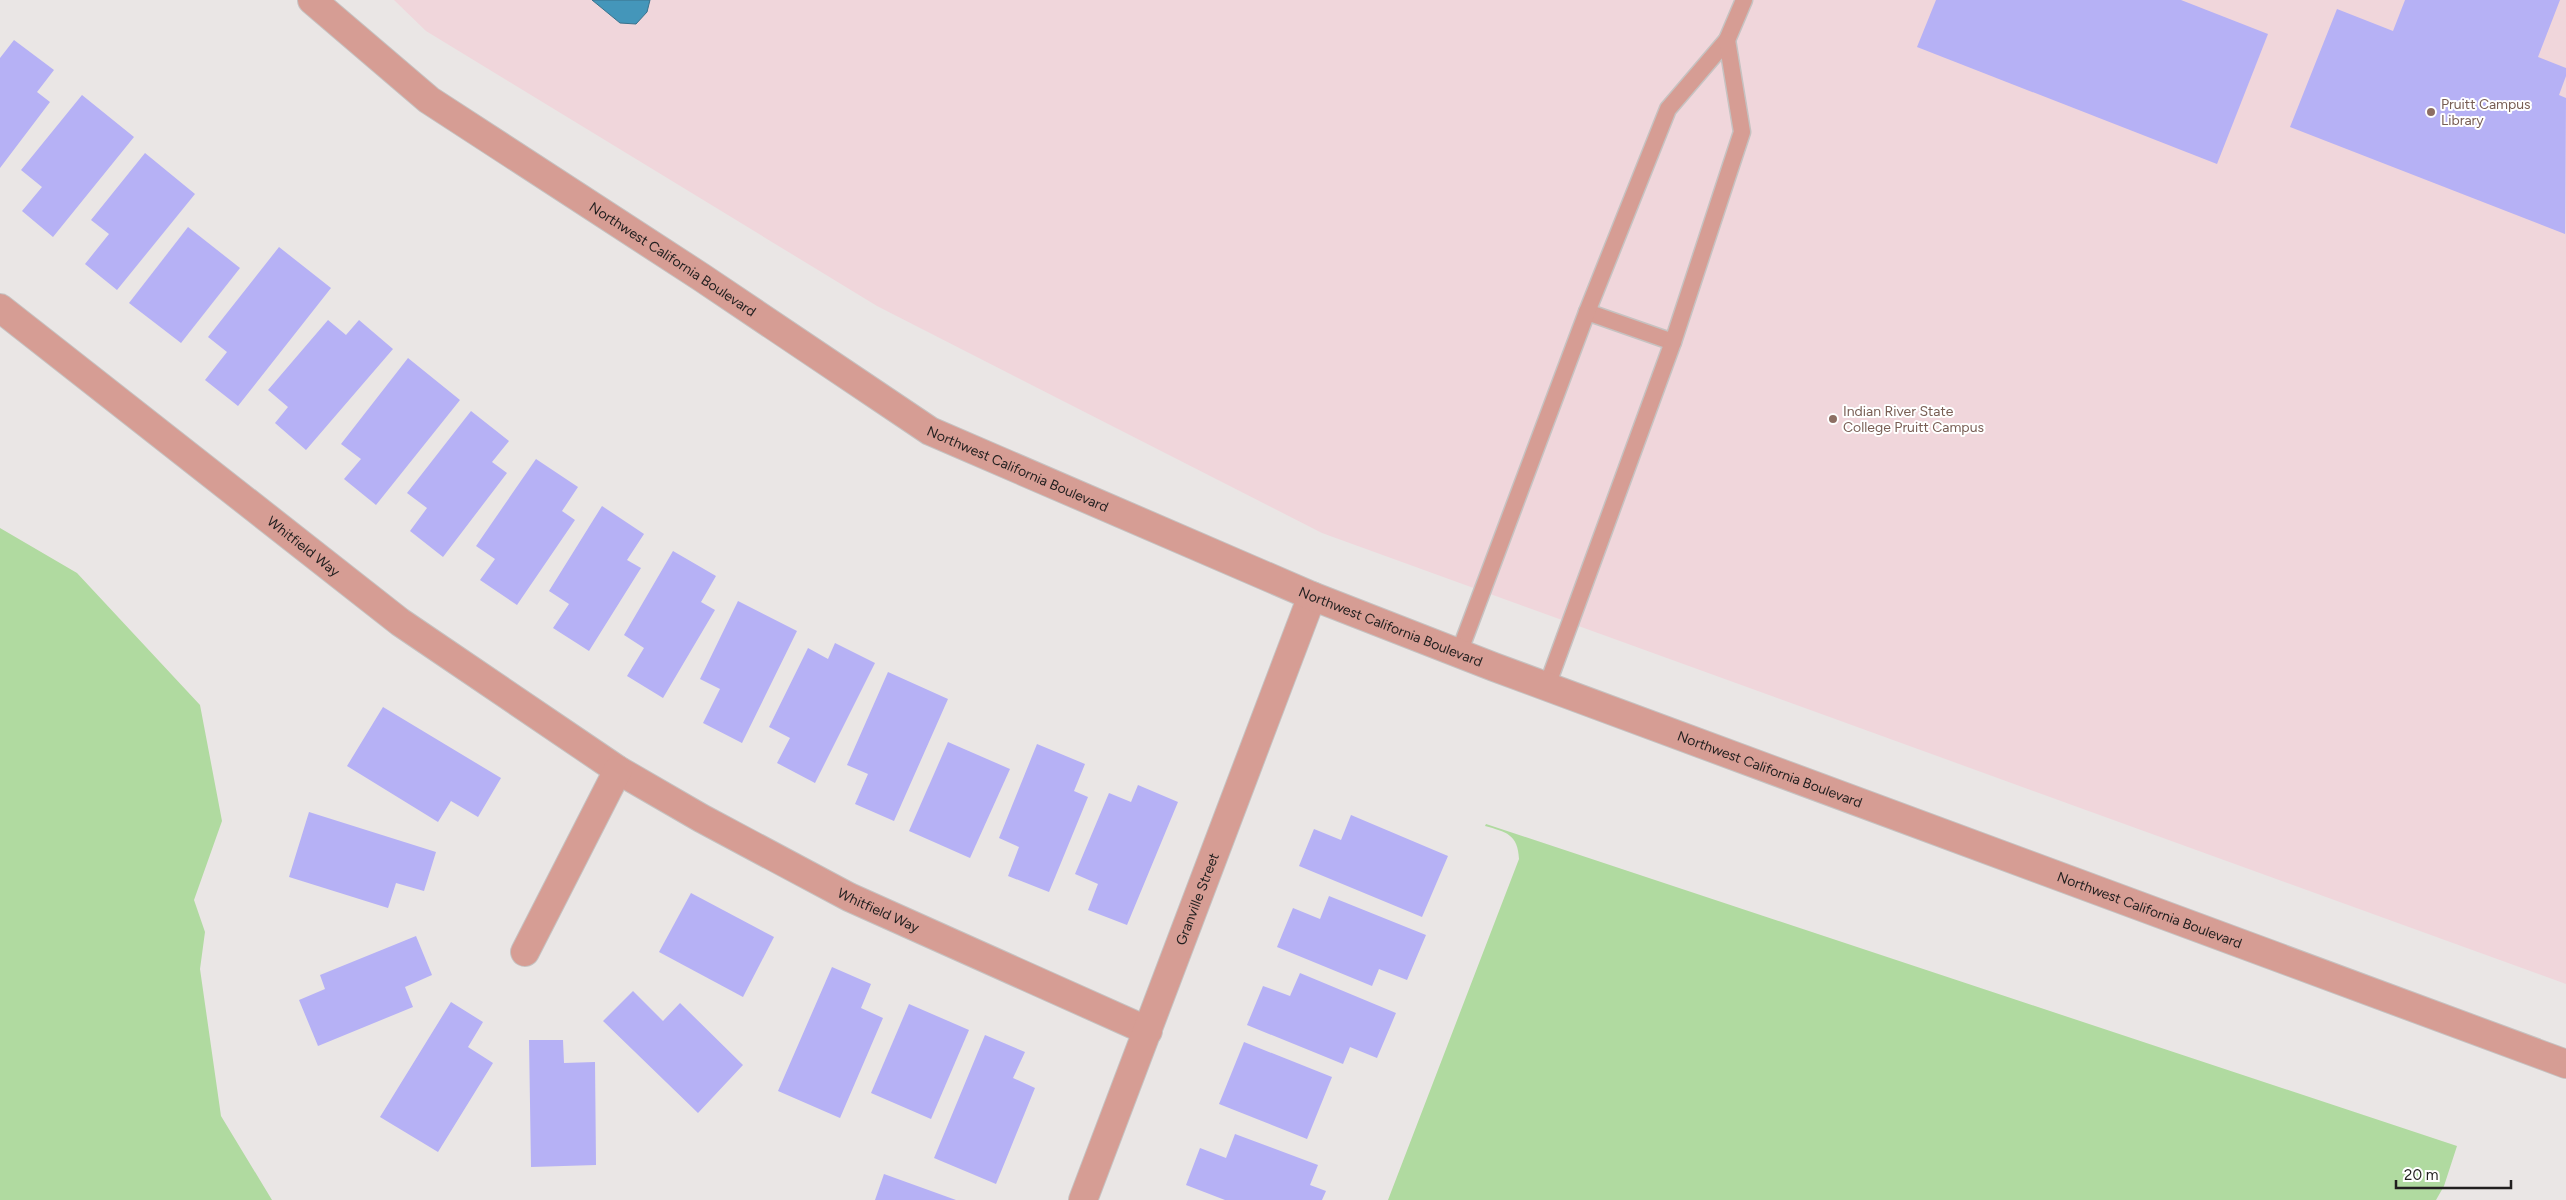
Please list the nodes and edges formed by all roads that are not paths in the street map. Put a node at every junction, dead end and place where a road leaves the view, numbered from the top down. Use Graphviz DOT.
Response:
graph roads {
  1 [pos="312,0"];
  2 [pos="1744,0"];
  3 [pos="1727,40"];
  4 [pos="0,308"];
  5 [pos="1587,312"];
  6 [pos="1673,342"];
  7 [pos="1312,596"];
  8 [pos="1459,653"];
  9 [pos="1547,686"];
  10 [pos="618,770"];
  11 [pos="526,952"];
  12 [pos="1148,1031"];
  13 [pos="2566,1064"];
  14 [pos="1083,1200"];
  1 -- 7 [label="street, Northwest California Boulevard"];
  2 -- 3 [label="lane"];
  3 -- 5 [label="lane"];
  3 -- 6 [label="lane"];
  4 -- 10 [label="street, Whitfield Way"];
  5 -- 6 [label="lane"];
  5 -- 8 [label="lane"];
  6 -- 9 [label="lane"];
  7 -- 8 [label="street, Northwest California Boulevard"];
  7 -- 12 [label="street, Granville Street"];
  8 -- 9 [label="street, Northwest California Boulevard"];
  9 -- 13 [label="street, Northwest California Boulevard"];
  10 -- 11 [label="street"];
  10 -- 12 [label="street, Whitfield Way"];
  12 -- 14 [label="street, Granville Street"];
}
